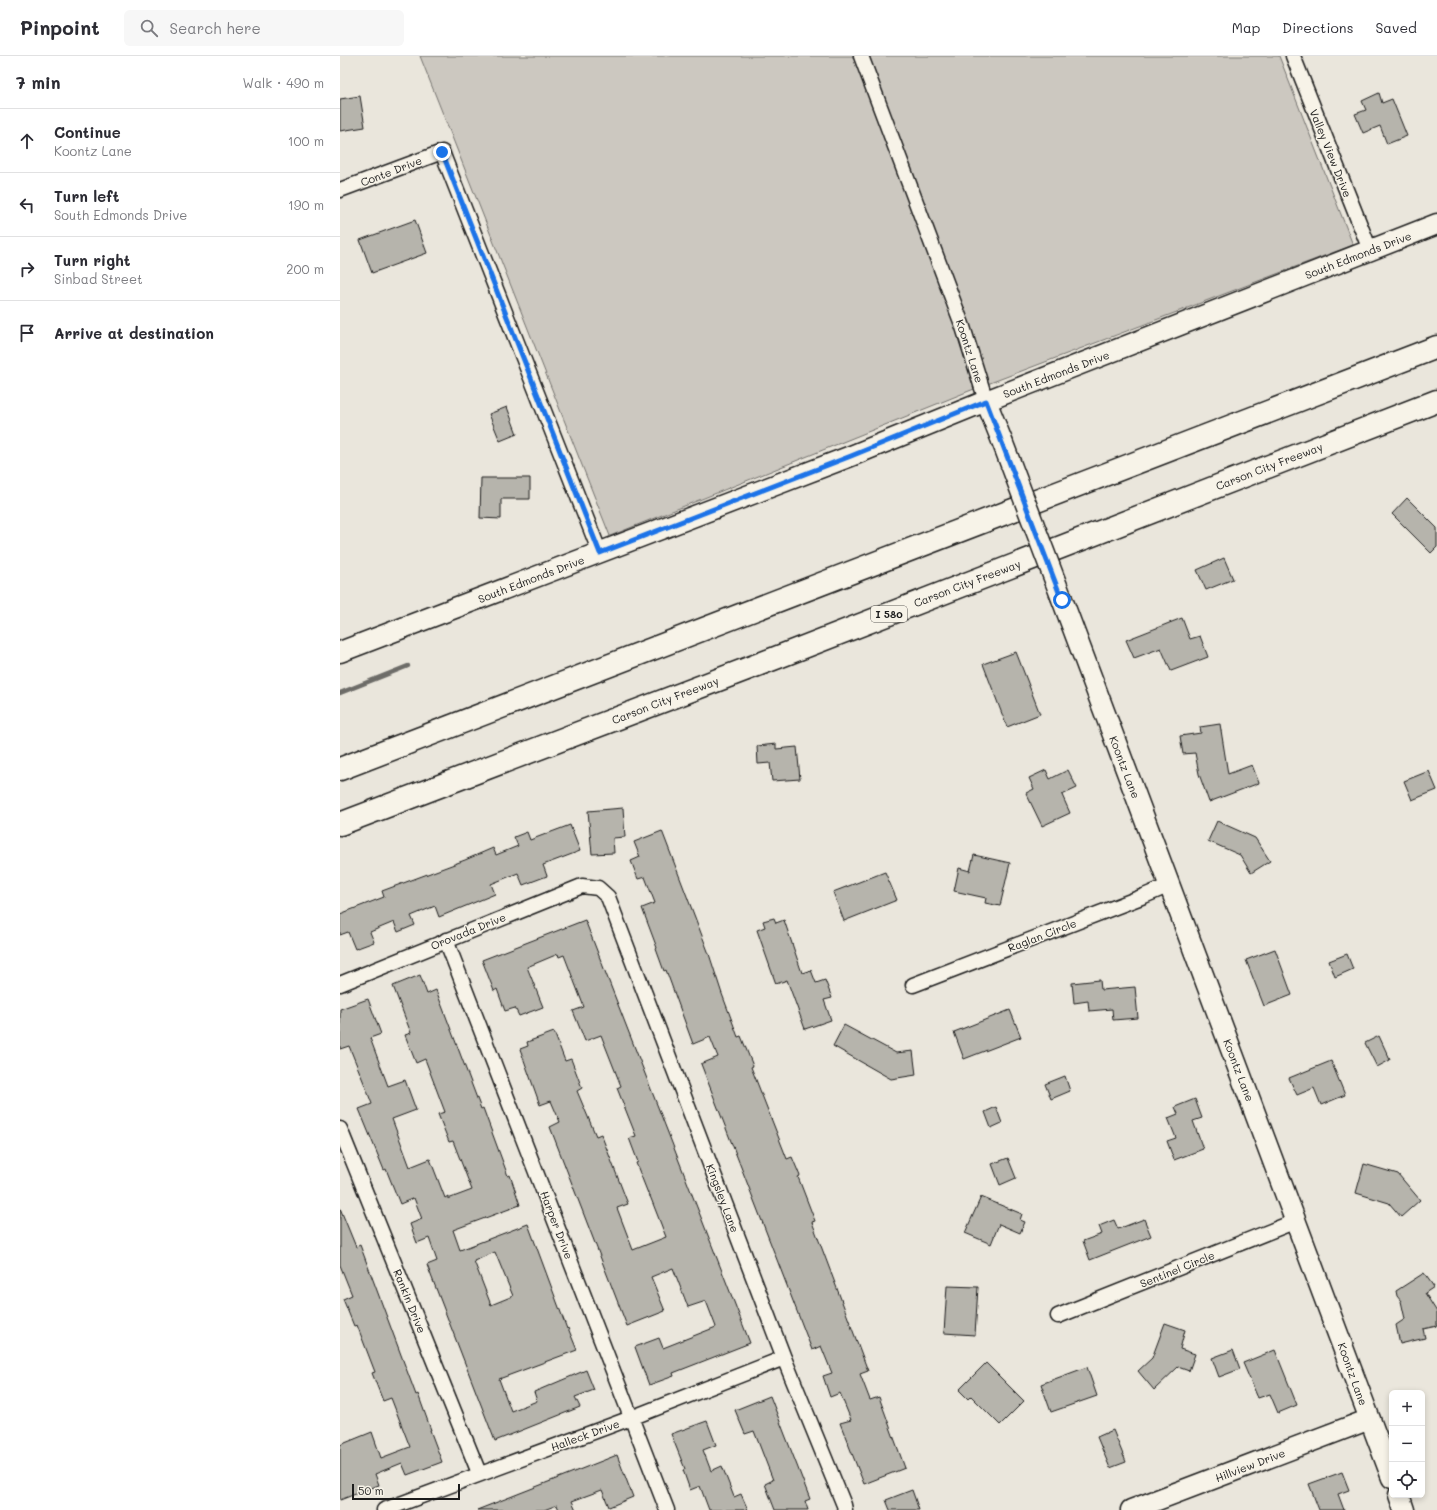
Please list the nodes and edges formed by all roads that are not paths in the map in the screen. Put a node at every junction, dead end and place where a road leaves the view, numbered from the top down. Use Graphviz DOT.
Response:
graph roads {
  1 [pos="861,56"];
  2 [pos="1293,56"];
  3 [pos="340,190"];
  4 [pos="1437,224"];
  5 [pos="1370,250"];
  6 [pos="1437,347"];
  7 [pos="1437,400"];
  8 [pos="986,401"];
  9 [pos="600,553"];
  10 [pos="340,652"];
  11 [pos="340,769"];
  12 [pos="340,824"];
  13 [pos="1170,885"];
  14 [pos="598,888"];
  15 [pos="446,940"];
  16 [pos="340,984"];
  17 [pos="913,985"];
  18 [pos="340,1129"];
  19 [pos="1296,1221"];
  20 [pos="1058,1316"];
  21 [pos="784,1358"];
  22 [pos="631,1418"];
  23 [pos="1370,1419"];
  24 [pos="1389,1470"];
  25 [pos="479,1473"];
  26 [pos="1400,1498"];
  27 [pos="384,1510"];
  28 [pos="667,1510"];
  29 [pos="845,1510"];
  30 [pos="1131,1510"];
  31 [pos="1404,1510"];
  1 -- 8 [label="street, Koontz Lane"];
  2 -- 5 [label="street, Valley View Drive"];
  3 -- 9 [label="street, Conte Drive"];
  4 -- 5 [label="street, South Edmonds Drive"];
  5 -- 8 [label="street, South Edmonds Drive"];
  6 -- 11 [label="highway"];
  7 -- 12 [label="highway, Carson City Freeway / I 580"];
  8 -- 9 [label="street, South Edmonds Drive"];
  8 -- 13 [label="street, Koontz Lane, bridge"];
  9 -- 10 [label="street, South Edmonds Drive"];
  13 -- 17 [label="street, Raglan Circle"];
  13 -- 19 [label="street, Koontz Lane"];
  14 -- 15 [label="street, Orovada Drive"];
  14 -- 21 [label="street, Kingsley Lane"];
  15 -- 16 [label="street, Orovada Drive"];
  15 -- 22 [label="street, Harper Drive"];
  18 -- 25 [label="street, Rankin Drive"];
  19 -- 20 [label="street, Sentinel Circle"];
  19 -- 23 [label="street, Koontz Lane"];
  21 -- 22 [label="street, Halleck Drive"];
  21 -- 29 [label="street, Kingsley Lane"];
  22 -- 25 [label="street, Halleck Drive"];
  22 -- 28 [label="street, Harper Drive"];
  23 -- 24 [label="street, Koontz Lane"];
  23 -- 30 [label="street, Hillview Drive"];
  25 -- 27 [label="street, Halleck Drive"];
  26 -- 31 [label="street"];
}
